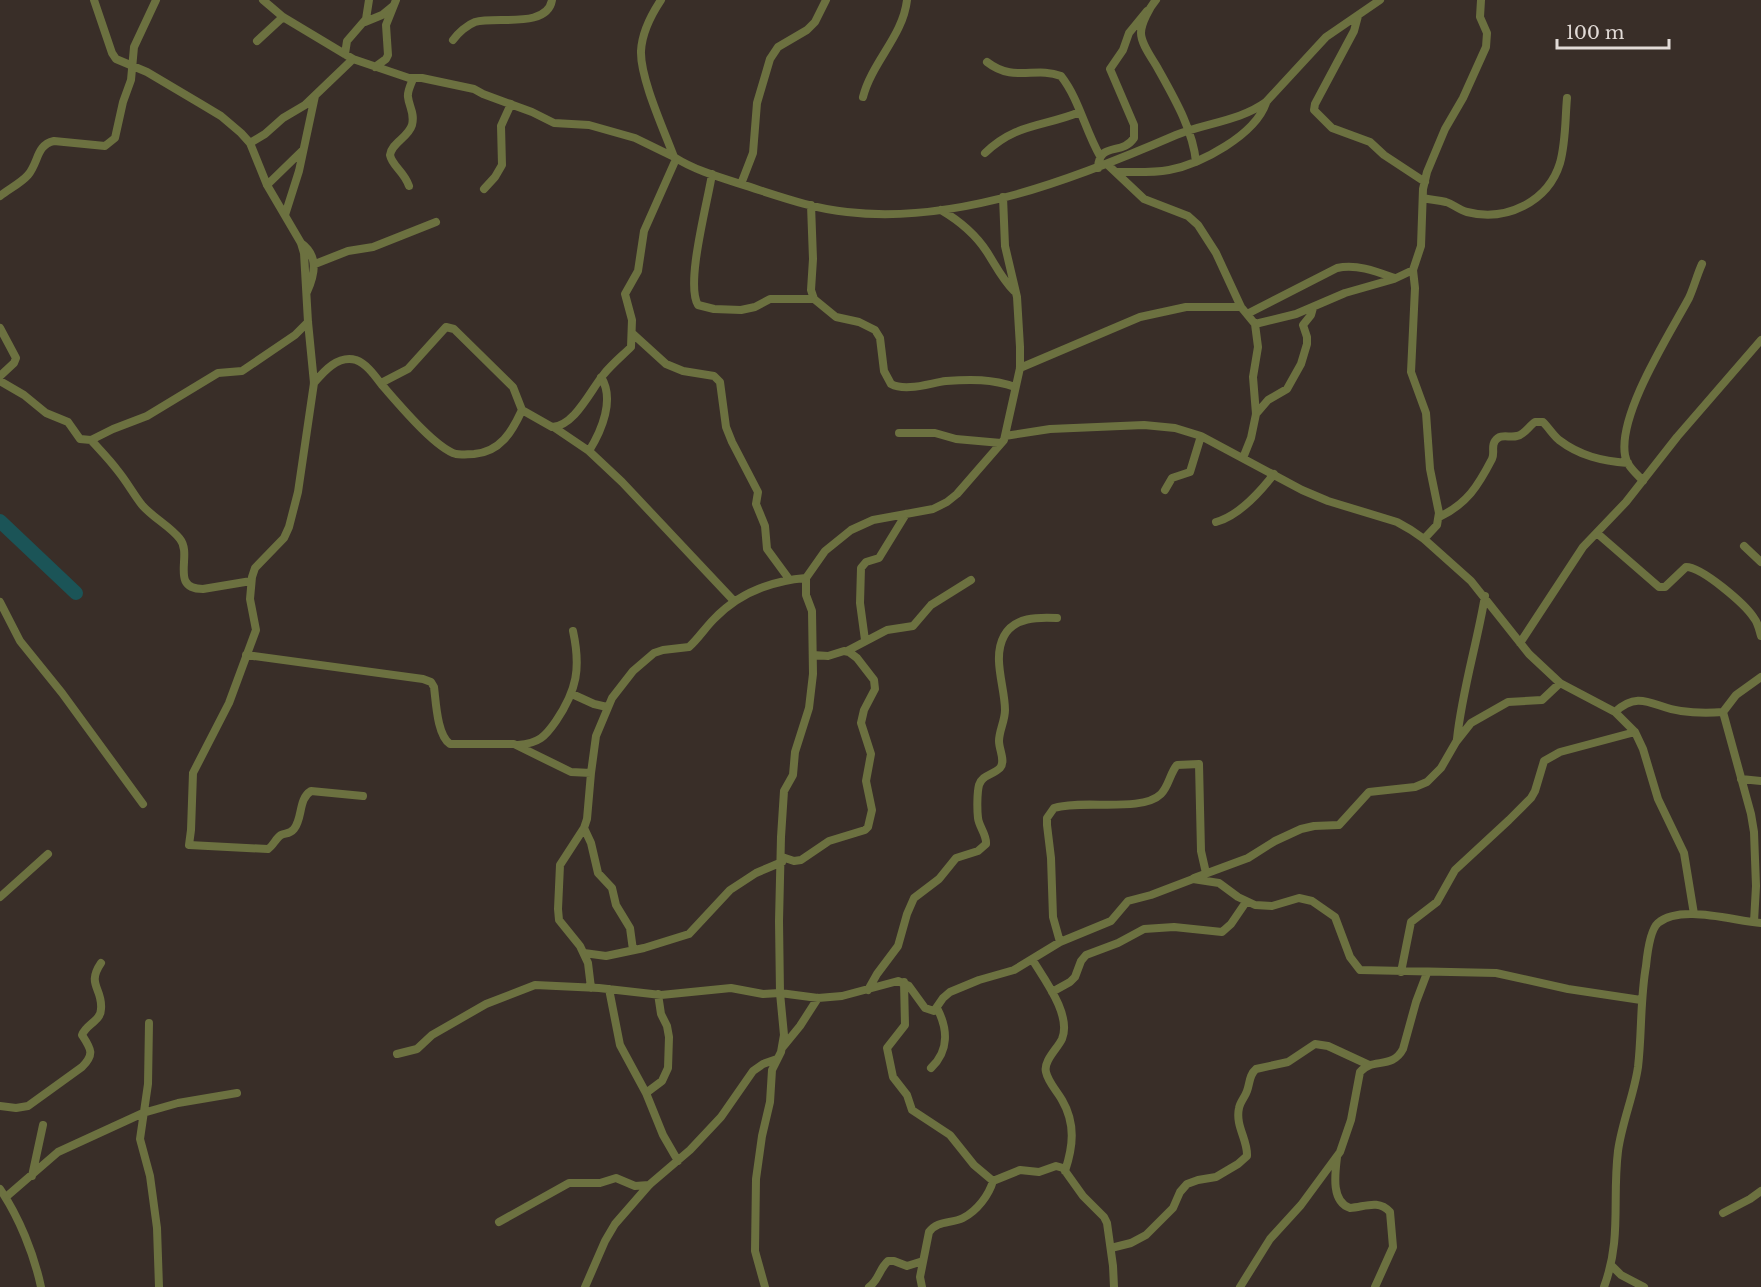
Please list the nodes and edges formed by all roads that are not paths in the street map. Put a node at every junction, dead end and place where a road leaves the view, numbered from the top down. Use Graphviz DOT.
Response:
graph roads {
  1 [pos="94,0"];
  2 [pos="156,0"];
  3 [pos="263,0"];
  4 [pos="369,0"];
  5 [pos="552,0"];
  6 [pos="661,0"];
  7 [pos="826,0"];
  8 [pos="907,0"];
  9 [pos="1156,0"];
  10 [pos="1380,0"];
  11 [pos="1481,0"];
  12 [pos="395,3"];
  13 [pos="1147,11"];
  14 [pos="283,16"];
  15 [pos="1358,16"];
  16 [pos="365,22"];
  17 [pos="453,40"];
  18 [pos="257,41"];
  19 [pos="349,56"];
  20 [pos="987,62"];
  21 [pos="131,66"];
  22 [pos="375,67"];
  23 [pos="413,79"];
  24 [pos="315,96"];
  25 [pos="863,97"];
  26 [pos="1567,98"];
  27 [pos="1266,102"];
  28 [pos="511,104"];
  29 [pos="1080,112"];
  30 [pos="1188,130"];
  31 [pos="250,142"];
  32 [pos="303,150"];
  33 [pos="985,153"];
  34 [pos="1100,156"];
  35 [pos="675,158"];
  36 [pos="1196,162"];
  37 [pos="1108,165"];
  38 [pos="1098,168"];
  39 [pos="1118,172"];
  40 [pos="712,174"];
  41 [pos="1425,182"];
  42 [pos="741,184"];
  43 [pos="267,185"];
  44 [pos="409,186"];
  45 [pos="484,189"];
  46 [pos="0,196"];
  47 [pos="1003,197"];
  48 [pos="1423,198"];
  49 [pos="811,205"];
  50 [pos="941,210"];
  51 [pos="285,215"];
  52 [pos="436,222"];
  53 [pos="301,243"];
  54 [pos="315,264"];
  55 [pos="1702,264"];
  56 [pos="1413,270"];
  57 [pos="1395,279"];
  58 [pos="1016,292"];
  59 [pos="306,294"];
  60 [pos="814,299"];
  61 [pos="1313,308"];
  62 [pos="1244,310"];
  63 [pos="308,321"];
  64 [pos="1255,324"];
  65 [pos="0,328"];
  66 [pos="633,334"];
  67 [pos="1761,340"];
  68 [pos="1020,368"];
  69 [pos="0,376"];
  70 [pos="601,377"];
  71 [pos="0,381"];
  72 [pos="314,383"];
  73 [pos="381,383"];
  74 [pos="1016,387"];
  75 [pos="522,410"];
  76 [pos="1257,414"];
  77 [pos="555,428"];
  78 [pos="899,433"];
  79 [pos="1201,436"];
  80 [pos="92,440"];
  81 [pos="1003,440"];
  82 [pos="589,451"];
  83 [pos="1243,458"];
  84 [pos="1628,463"];
  85 [pos="1274,474"];
  86 [pos="1643,481"];
  87 [pos="1165,490"];
  88 [pos="906,514"];
  89 [pos="1439,517"];
  90 [pos="1216,522"];
  91 [pos="1598,534"];
  92 [pos="1424,539"];
  93 [pos="1744,546"];
  94 [pos="1761,562"];
  95 [pos="806,578"];
  96 [pos="789,579"];
  97 [pos="971,580"];
  98 [pos="251,581"];
  99 [pos="1485,596"];
  100 [pos="734,601"];
  101 [pos="0,602"];
  102 [pos="1057,618"];
  103 [pos="573,631"];
  104 [pos="1761,636"];
  105 [pos="866,640"];
  106 [pos="1520,643"];
  107 [pos="846,651"];
  108 [pos="246,655"];
  109 [pos="813,655"];
  110 [pos="1761,676"];
  111 [pos="1560,683"];
  112 [pos="572,694"];
  113 [pos="607,707"];
  114 [pos="1615,712"];
  115 [pos="1723,712"];
  116 [pos="1635,732"];
  117 [pos="1456,742"];
  118 [pos="518,745"];
  119 [pos="591,773"];
  120 [pos="1741,779"];
  121 [pos="1761,781"];
  122 [pos="363,796"];
  123 [pos="143,804"];
  124 [pos="584,828"];
  125 [pos="48,854"];
  126 [pos="782,860"];
  127 [pos="1206,873"];
  128 [pos="1193,879"];
  129 [pos="0,897"];
  130 [pos="1246,902"];
  131 [pos="1694,914"];
  132 [pos="1758,923"];
  133 [pos="1060,942"];
  134 [pos="633,950"];
  135 [pos="584,953"];
  136 [pos="1032,959"];
  137 [pos="101,963"];
  138 [pos="1401,972"];
  139 [pos="1427,973"];
  140 [pos="904,982"];
  141 [pos="591,988"];
  142 [pos="609,989"];
  143 [pos="868,990"];
  144 [pos="1052,992"];
  145 [pos="780,993"];
  146 [pos="658,994"];
  147 [pos="818,998"];
  148 [pos="1641,1000"];
  149 [pos="937,1008"];
  150 [pos="149,1023"];
  151 [pos="782,1048"];
  152 [pos="397,1054"];
  153 [pos="777,1059"];
  154 [pos="1369,1065"];
  155 [pos="931,1068"];
  156 [pos="237,1093"];
  157 [pos="646,1093"];
  158 [pos="0,1106"];
  159 [pos="143,1113"];
  160 [pos="43,1125"];
  161 [pos="1336,1157"];
  162 [pos="678,1161"];
  163 [pos="1065,1171"];
  164 [pos="32,1177"];
  165 [pos="993,1181"];
  166 [pos="649,1185"];
  167 [pos="0,1189"];
  168 [pos="1761,1191"];
  169 [pos="6,1197"];
  170 [pos="1723,1213"];
  171 [pos="499,1222"];
  172 [pos="1111,1248"];
  173 [pos="922,1261"];
  174 [pos="1611,1265"];
  175 [pos="41,1287"];
  176 [pos="159,1287"];
  177 [pos="585,1287"];
  178 [pos="765,1287"];
  179 [pos="869,1287"];
  180 [pos="922,1287"];
  181 [pos="1114,1287"];
  182 [pos="1240,1287"];
  183 [pos="1375,1287"];
  184 [pos="1604,1287"];
  185 [pos="1644,1287"];
  1 -- 21 [label="street"];
  2 -- 21 [label="street"];
  3 -- 14 [label="street"];
  4 -- 16 [label="street"];
  5 -- 17 [label="street"];
  6 -- 35 [label="street"];
  7 -- 42 [label="street"];
  8 -- 25 [label="street"];
  9 -- 13 [label="street"];
  10 -- 15 [label="street"];
  11 -- 41 [label="street"];
  12 -- 16 [label="street"];
  12 -- 22 [label="street"];
  13 -- 30 [label="street"];
  13 -- 34 [label="street"];
  14 -- 18 [label="street"];
  14 -- 19 [label="street"];
  15 -- 27 [label="street"];
  15 -- 41 [label="street"];
  16 -- 19 [label="street"];
  19 -- 22 [label="street"];
  19 -- 24 [label="street"];
  20 -- 29 [label="street"];
  21 -- 31 [label="street"];
  21 -- 46 [label="street"];
  22 -- 23 [label="street"];
  23 -- 28 [label="street"];
  23 -- 44 [label="street"];
  24 -- 31 [label="street"];
  24 -- 32 [label="street"];
  26 -- 48 [label="street"];
  27 -- 30 [label="street"];
  27 -- 36 [label="street"];
  28 -- 35 [label="street"];
  28 -- 45 [label="street"];
  29 -- 33 [label="street"];
  29 -- 34 [label="street"];
  30 -- 36 [label="street"];
  30 -- 37 [label="street"];
  31 -- 43 [label="street"];
  32 -- 43 [label="street"];
  32 -- 51 [label="street"];
  34 -- 38 [label="street"];
  35 -- 40 [label="street"];
  35 -- 66 [label="street"];
  36 -- 39 [label="street"];
  37 -- 38 [label="street"];
  37 -- 39 [label="street"];
  38 -- 47 [label="street"];
  39 -- 62 [label="street"];
  40 -- 42 [label="street"];
  40 -- 60 [label="street"];
  41 -- 48 [label="street"];
  42 -- 49 [label="street"];
  43 -- 51 [label="street"];
  47 -- 50 [label="street"];
  47 -- 58 [label="street"];
  48 -- 56 [label="street"];
  49 -- 50 [label="street"];
  49 -- 60 [label="street"];
  50 -- 58 [label="street"];
  51 -- 53 [label="street"];
  52 -- 54 [label="street"];
  53 -- 54 [label="street"];
  53 -- 59 [label="street"];
  54 -- 59 [label="street"];
  55 -- 84 [label="street"];
  56 -- 57 [label="street"];
  56 -- 89 [label="street"];
  57 -- 61 [label="street"];
  57 -- 62 [label="street"];
  58 -- 68 [label="street"];
  59 -- 63 [label="street"];
  60 -- 74 [label="street"];
  61 -- 64 [label="street"];
  61 -- 76 [label="street"];
  62 -- 64 [label="street"];
  62 -- 68 [label="street"];
  63 -- 72 [label="street"];
  63 -- 80 [label="street"];
  64 -- 76 [label="street"];
  65 -- 69 [label="street"];
  66 -- 70 [label="street"];
  66 -- 96 [label="street"];
  67 -- 86 [label="street"];
  68 -- 74 [label="street"];
  70 -- 77 [label="street"];
  70 -- 82 [label="street"];
  71 -- 80 [label="street"];
  72 -- 73 [label="street"];
  72 -- 98 [label="street"];
  73 -- 75 [label="street"];
  73 -- 75 [label="street"];
  74 -- 81 [label="street"];
  75 -- 77 [label="street"];
  76 -- 83 [label="street"];
  77 -- 82 [label="street"];
  78 -- 81 [label="street"];
  79 -- 81 [label="street"];
  79 -- 83 [label="street"];
  79 -- 87 [label="street"];
  80 -- 98 [label="street"];
  81 -- 88 [label="street"];
  82 -- 100 [label="street"];
  83 -- 85 [label="street"];
  84 -- 86 [label="street"];
  84 -- 89 [label="street"];
  85 -- 90 [label="street"];
  85 -- 92 [label="street"];
  86 -- 91 [label="street"];
  88 -- 95 [label="street"];
  88 -- 105 [label="street"];
  89 -- 92 [label="street"];
  91 -- 104 [label="street"];
  91 -- 106 [label="street"];
  92 -- 99 [label="street"];
  93 -- 94 [label="street"];
  95 -- 96 [label="street"];
  95 -- 109 [label="street"];
  96 -- 100 [label="street"];
  97 -- 105 [label="street"];
  98 -- 108 [label="street"];
  99 -- 106 [label="street"];
  99 -- 117 [label="street"];
  100 -- 113 [label="street"];
  101 -- 123 [label="street"];
  102 -- 143 [label="street"];
  103 -- 112 [label="street"];
  105 -- 107 [label="street"];
  106 -- 111 [label="street"];
  107 -- 109 [label="street"];
  107 -- 126 [label="street"];
  108 -- 118 [label="street"];
  108 -- 122 [label="street"];
  109 -- 126 [label="street"];
  110 -- 115 [label="street"];
  111 -- 114 [label="street"];
  111 -- 117 [label="street"];
  112 -- 113 [label="street"];
  112 -- 118 [label="street"];
  113 -- 119 [label="street"];
  114 -- 115 [label="street"];
  114 -- 116 [label="street"];
  115 -- 120 [label="street"];
  116 -- 131 [label="street"];
  116 -- 138 [label="street"];
  117 -- 127 [label="street"];
  118 -- 119 [label="street"];
  119 -- 124 [label="street"];
  120 -- 121 [label="street"];
  120 -- 132 [label="street"];
  124 -- 134 [label="street"];
  124 -- 135 [label="street"];
  125 -- 129 [label="street"];
  126 -- 134 [label="street"];
  126 -- 145 [label="street"];
  127 -- 128 [label="street"];
  127 -- 133 [label="street"];
  128 -- 130 [label="street"];
  128 -- 133 [label="street"];
  130 -- 138 [label="street"];
  130 -- 144 [label="street"];
  131 -- 132 [label="street"];
  131 -- 148 [label="street"];
  133 -- 136 [label="street"];
  134 -- 135 [label="street"];
  135 -- 141 [label="street"];
  136 -- 144 [label="street"];
  136 -- 149 [label="street"];
  137 -- 158 [label="street"];
  138 -- 139 [label="street"];
  139 -- 148 [label="street"];
  139 -- 154 [label="street"];
  140 -- 143 [label="street"];
  140 -- 149 [label="street"];
  140 -- 165 [label="street"];
  141 -- 142 [label="street"];
  141 -- 152 [label="street"];
  142 -- 146 [label="street"];
  142 -- 157 [label="street"];
  143 -- 147 [label="street"];
  144 -- 163 [label="street"];
  145 -- 146 [label="street"];
  145 -- 147 [label="street"];
  145 -- 151 [label="street"];
  146 -- 157 [label="street"];
  147 -- 151 [label="street"];
  148 -- 174 [label="street"];
  149 -- 155 [label="street"];
  150 -- 159 [label="street"];
  151 -- 153 [label="street"];
  153 -- 162 [label="street"];
  153 -- 178 [label="street"];
  154 -- 161 [label="street"];
  154 -- 172 [label="street"];
  156 -- 159 [label="street"];
  157 -- 162 [label="street"];
  159 -- 164 [label="street"];
  159 -- 176 [label="street"];
  160 -- 164 [label="street"];
  161 -- 182 [label="street"];
  161 -- 183 [label="street"];
  162 -- 166 [label="street"];
  163 -- 165 [label="street"];
  163 -- 172 [label="street"];
  164 -- 169 [label="street"];
  165 -- 173 [label="street"];
  166 -- 171 [label="street"];
  166 -- 177 [label="street"];
  167 -- 169 [label="street"];
  168 -- 170 [label="street"];
  169 -- 175 [label="street"];
  172 -- 181 [label="street"];
  173 -- 179 [label="street"];
  173 -- 180 [label="street"];
  174 -- 184 [label="street"];
  174 -- 185 [label="street"];
}
